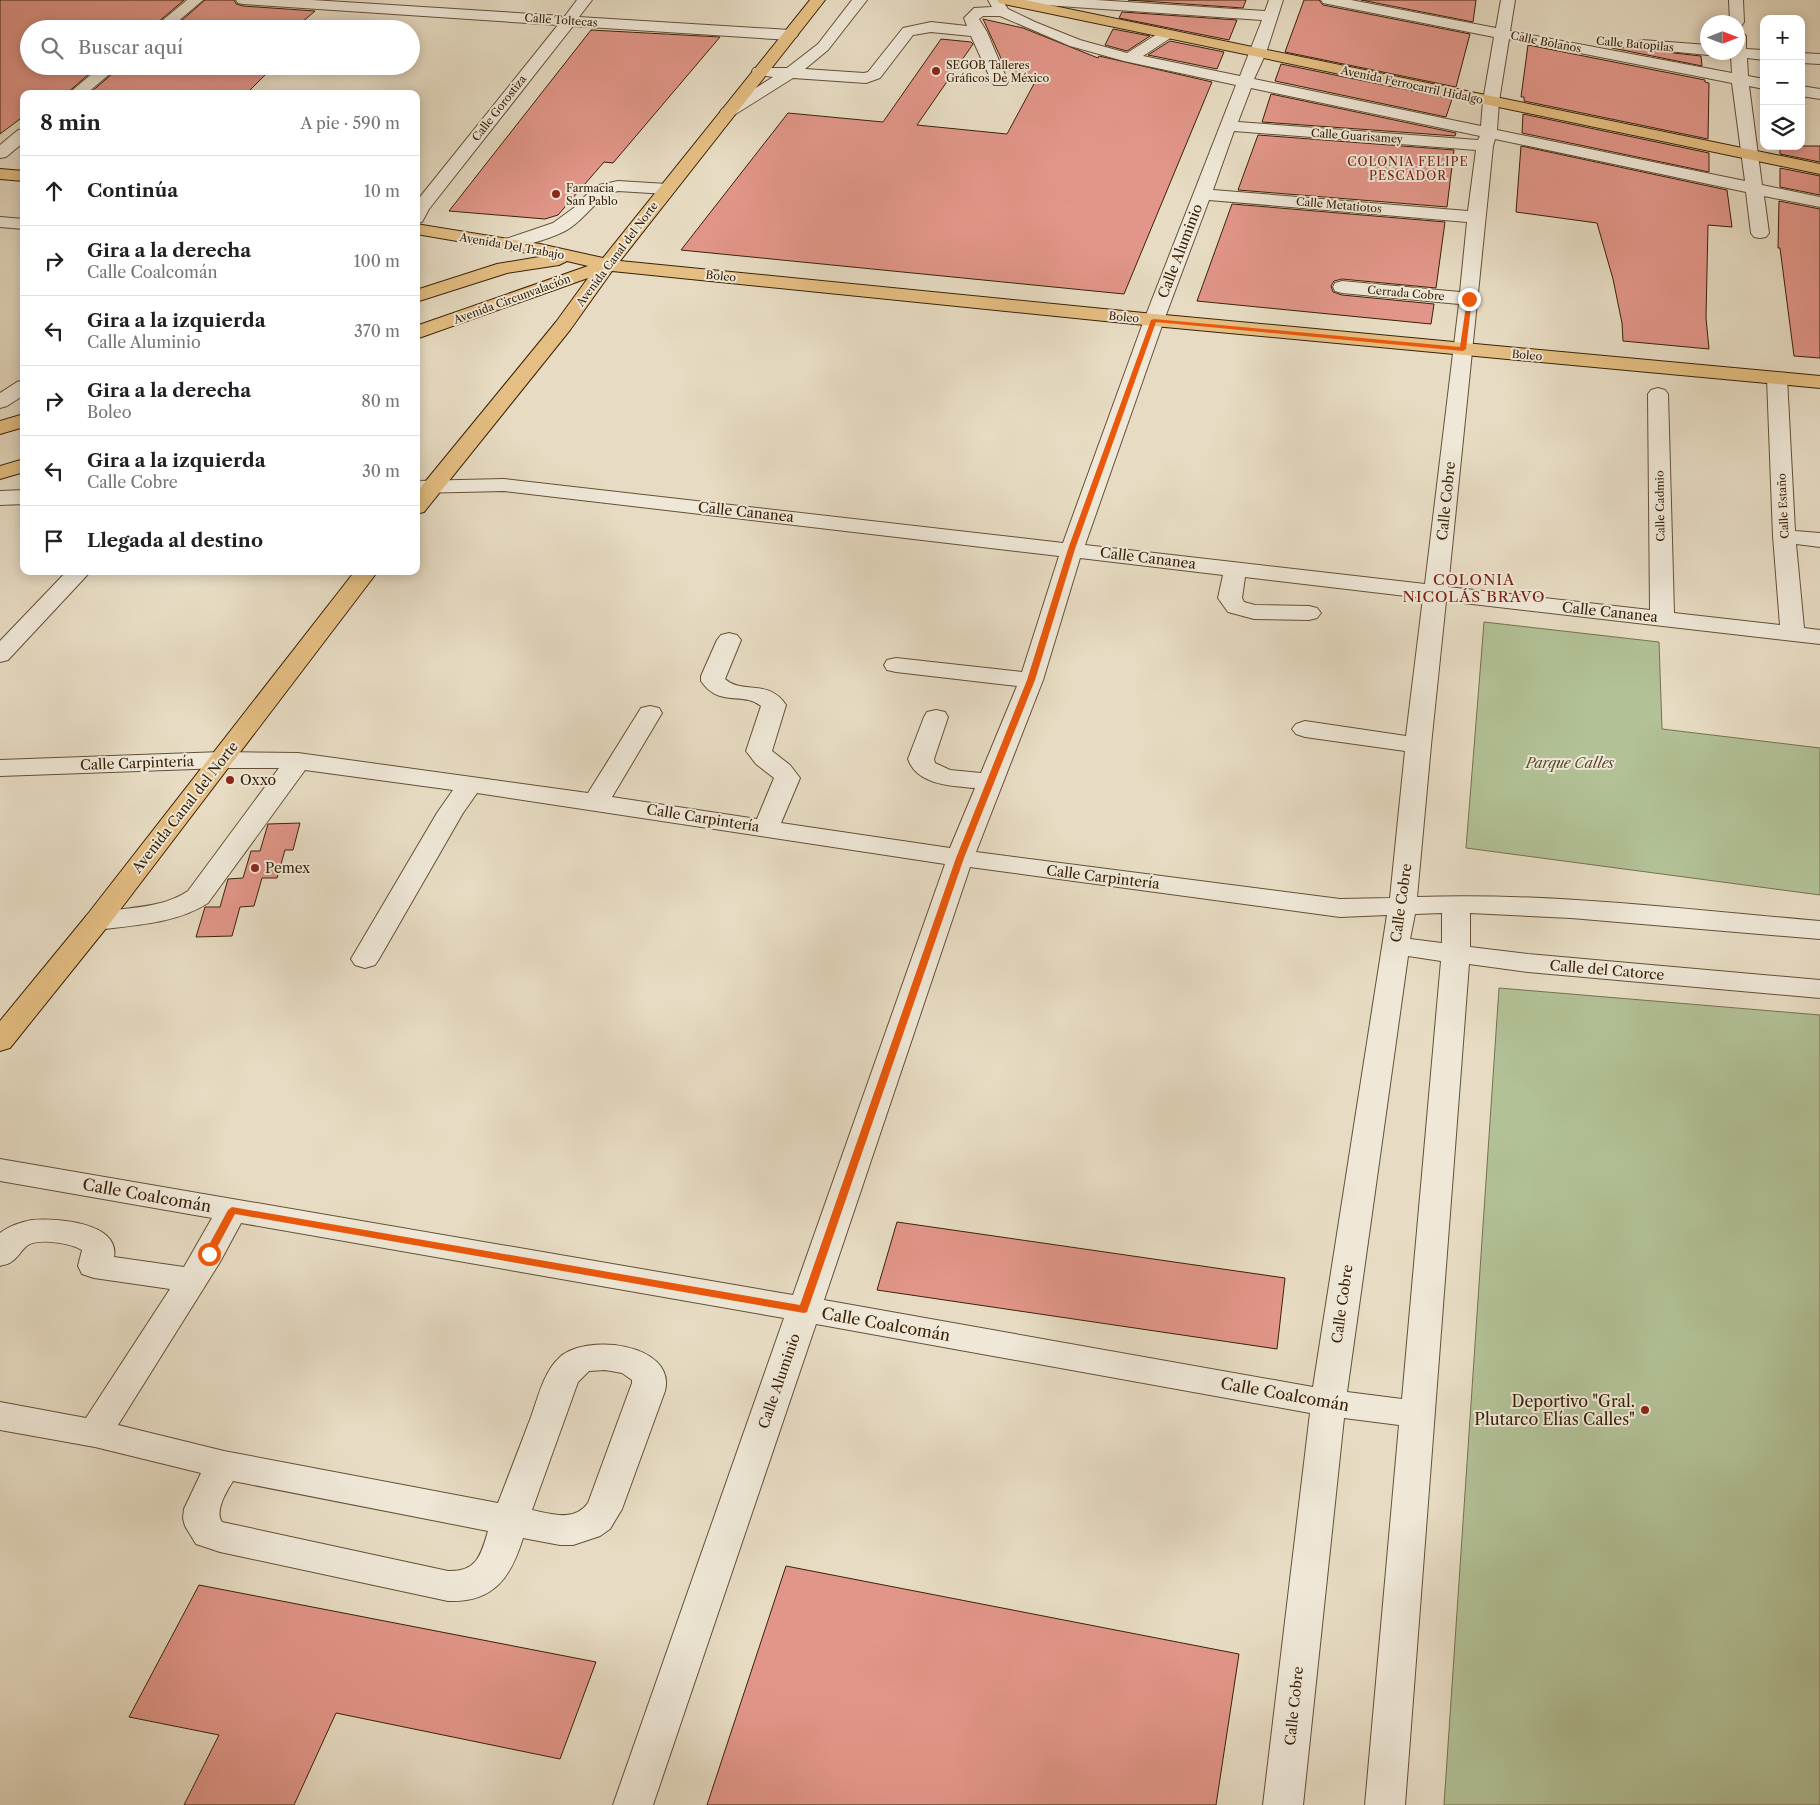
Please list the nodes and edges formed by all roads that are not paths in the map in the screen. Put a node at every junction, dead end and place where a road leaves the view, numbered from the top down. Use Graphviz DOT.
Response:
graph roads {
  1 [pos="196,0"];
  2 [pos="242,0"];
  3 [pos="585,0"];
  4 [pos="818,0"];
  5 [pos="860,0"];
  6 [pos="1030,0"];
  7 [pos="1328,0"];
  8 [pos="1508,0"];
  9 [pos="1736,0"];
  10 [pos="1108,2"];
  11 [pos="1001,4"];
  12 [pos="1272,8"];
  13 [pos="1737,15"];
  14 [pos="1100,19"];
  15 [pos="170,20"];
  16 [pos="568,21"];
  17 [pos="979,32"];
  18 [pos="1502,33"];
  19 [pos="1167,34"];
  20 [pos="790,35"];
  21 [pos="1700,49"];
  22 [pos="1258,53"];
  23 [pos="1745,54"];
  24 [pos="1760,55"];
  25 [pos="1129,58"];
  26 [pos="1805,58"];
  27 [pos="1820,59"];
  28 [pos="1737,60"];
  29 [pos="760,71"];
  30 [pos="790,73"];
  31 [pos="100,75"];
  32 [pos="1740,80"];
  33 [pos="1000,82"];
  34 [pos="1244,82"];
  35 [pos="1760,83"];
  36 [pos="81,90"];
  37 [pos="1805,92"];
  38 [pos="1820,94"];
  39 [pos="1491,101"];
  40 [pos="728,112"];
  41 [pos="1229,126"];
  42 [pos="20,137"];
  43 [pos="1487,139"];
  44 [pos="0,153"];
  45 [pos="1749,154"];
  46 [pos="1820,170"];
  47 [pos="0,174"];
  48 [pos="20,176"];
  49 [pos="1755,188"];
  50 [pos="667,190"];
  51 [pos="1202,194"];
  52 [pos="1820,202"];
  53 [pos="420,210"];
  54 [pos="1476,216"];
  55 [pos="0,222"];
  56 [pos="20,224"];
  57 [pos="420,230"];
  58 [pos="1760,233"];
  59 [pos="509,244"];
  60 [pos="573,256"];
  61 [pos="608,265"];
  62 [pos="1342,287"];
  63 [pos="420,295"];
  64 [pos="1469,299"];
  65 [pos="1154,320"];
  66 [pos="420,332"];
  67 [pos="1463,349"];
  68 [pos="1777,378"];
  69 [pos="1820,382"];
  70 [pos="20,389"];
  71 [pos="1658,394"];
  72 [pos="0,402"];
  73 [pos="20,421"];
  74 [pos="0,428"];
  75 [pos="20,466"];
  76 [pos="0,473"];
  77 [pos="424,487"];
  78 [pos="20,497"];
  79 [pos="0,498"];
  80 [pos="1784,536"];
  81 [pos="1820,540"];
  82 [pos="1072,549"];
  83 [pos="1236,569"];
  84 [pos="76,575"];
  85 [pos="364,575"];
  86 [pos="1436,592"];
  87 [pos="1309,613"];
  88 [pos="1662,618"];
  89 [pos="1793,634"];
  90 [pos="1820,637"];
  91 [pos="729,640"];
  92 [pos="0,656"];
  93 [pos="896,665"];
  94 [pos="1031,680"];
  95 [pos="650,713"];
  96 [pos="936,717"];
  97 [pos="1305,729"];
  98 [pos="1418,745"];
  99 [pos="222,760"];
  100 [pos="298,761"];
  101 [pos="0,768"];
  102 [pos="990,782"];
  103 [pos="470,784"];
  104 [pos="596,802"];
  105 [pos="766,828"];
  106 [pos="960,858"];
  107 [pos="1456,904"];
  108 [pos="1403,905"];
  109 [pos="97,921"];
  110 [pos="1820,930"];
  111 [pos="1395,946"];
  112 [pos="1456,955"];
  113 [pos="365,959"];
  114 [pos="1820,989"];
  115 [pos="0,1041"];
  116 [pos="0,1170"];
  117 [pos="232,1210"];
  118 [pos="0,1254"];
  119 [pos="192,1280"];
  120 [pos="804,1309"];
  121 [pos="1328,1403"];
  122 [pos="1417,1414"];
  123 [pos="0,1416"];
  124 [pos="95,1433"];
  125 [pos="224,1465"];
  126 [pos="510,1520"];
  127 [pos="633,1805"];
  128 [pos="1283,1805"];
  129 [pos="1386,1805"];
  1 -- 15 [label="street"];
  2 -- 16 [label="street, Calle Toltecas"];
  3 -- 16 [label="street, Calle Gorostiza"];
  4 -- 20 [label="main road, Avenida Canal del Norte"];
  5 -- 30 [label="street"];
  6 -- 10 [label="street"];
  7 -- 18 [label="street, Calle Bolaños"];
  8 -- 18 [label="street, Calle Cobre"];
  9 -- 13 [label="street"];
  10 -- 12 [label="street"];
  10 -- 14 [label="street"];
  11 -- 14 [label="main road, Avenida Ferrocarril Hidalgo"];
  11 -- 17 [label="street"];
  11 -- 25 [label="street"];
  12 -- 22 [label="street, Calle Aluminio"];
  14 -- 19 [label="main road, Avenida Ferrocarril Hidalgo"];
  16 -- 20 [label="street, Calle Toltecas"];
  16 -- 53 [label="street, Calle Gorostiza"];
  17 -- 30 [label="street"];
  17 -- 33 [label="street"];
  18 -- 21 [label="street, Calle Batopilas"];
  18 -- 32 [label="street, Calle Bolaños"];
  18 -- 39 [label="street, Calle Cobre"];
  19 -- 22 [label="main road, Avenida Ferrocarril Hidalgo"];
  19 -- 25 [label="street"];
  20 -- 29 [label="main road, Avenida Canal del Norte"];
  22 -- 34 [label="street, Calle Aluminio"];
  22 -- 39 [label="main road, Avenida Ferrocarril Hidalgo"];
  23 -- 24 [label="street"];
  25 -- 34 [label="street"];
  26 -- 27 [label="street"];
  28 -- 32 [label="street"];
  29 -- 30 [label="street"];
  29 -- 40 [label="main road, Avenida Canal del Norte"];
  30 -- 40 [label="street"];
  31 -- 36 [label="street"];
  32 -- 35 [label="street, Calle Bolaños"];
  32 -- 45 [label="street"];
  34 -- 41 [label="street, Calle Aluminio"];
  34 -- 43 [label="street"];
  37 -- 38 [label="street"];
  39 -- 43 [label="street, Calle Cobre"];
  39 -- 45 [label="main road, Avenida Ferrocarril Hidalgo"];
  40 -- 50 [label="main road, Avenida Canal del Norte"];
  41 -- 43 [label="street, Calle Guarisamey"];
  41 -- 51 [label="street, Calle Aluminio"];
  42 -- 44 [label="street"];
  43 -- 49 [label="street"];
  43 -- 54 [label="street, Calle Cobre"];
  45 -- 46 [label="main road, Avenida Ferrocarril Hidalgo"];
  45 -- 49 [label="street"];
  47 -- 48 [label="main road"];
  49 -- 52 [label="street"];
  49 -- 58 [label="street"];
  50 -- 59 [label="street"];
  50 -- 61 [label="main road, Avenida Canal del Norte"];
  51 -- 54 [label="street, Calle Metatiotos"];
  51 -- 65 [label="street, Calle Aluminio"];
  54 -- 64 [label="street, Calle Cobre"];
  55 -- 56 [label="street"];
  57 -- 59 [label="main road, Avenida Del Trabajo"];
  59 -- 60 [label="main road, Avenida Del Trabajo"];
  60 -- 61 [label="main road, Avenida Del Trabajo"];
  60 -- 63 [label="main road, Avenida Circunvalación"];
  61 -- 65 [label="main road, Boleo"];
  61 -- 66 [label="main road, Avenida Circunvalación"];
  61 -- 77 [label="main road, Avenida Canal del Norte"];
  62 -- 64 [label="street, Cerrada Cobre"];
  64 -- 67 [label="street, Calle Cobre"];
  65 -- 67 [label="main road, Boleo"];
  65 -- 82 [label="street, Calle Aluminio"];
  67 -- 68 [label="main road, Boleo"];
  67 -- 86 [label="street, Calle Cobre"];
  68 -- 69 [label="main road, Boleo"];
  68 -- 80 [label="street, Calle Estaño"];
  70 -- 72 [label="street"];
  71 -- 88 [label="street, Calle Cadmio"];
  73 -- 74 [label="main road"];
  75 -- 76 [label="main road"];
  77 -- 82 [label="street, Calle Cananea"];
  78 -- 79 [label="street"];
  80 -- 81 [label="street"];
  80 -- 89 [label="street, Calle Estaño"];
  82 -- 83 [label="street, Calle Cananea"];
  82 -- 94 [label="street, Calle Aluminio"];
  83 -- 86 [label="street, Calle Cananea"];
  83 -- 87 [label="street"];
  84 -- 92 [label="street"];
  85 -- 99 [label="main road, Avenida Canal del Norte"];
  86 -- 88 [label="street, Calle Cananea"];
  86 -- 98 [label="street, Calle Cobre"];
  88 -- 89 [label="street, Calle Cananea"];
  89 -- 90 [label="street, Calle Cananea"];
  91 -- 105 [label="street"];
  93 -- 94 [label="street"];
  94 -- 102 [label="street, Calle Aluminio"];
  95 -- 104 [label="street"];
  96 -- 102 [label="street"];
  97 -- 98 [label="street"];
  98 -- 108 [label="street, Calle Cobre"];
  99 -- 100 [label="street, Calle Carpintería"];
  99 -- 101 [label="street, Calle Carpintería"];
  99 -- 109 [label="main road, Avenida Canal del Norte"];
  100 -- 103 [label="street, Calle Carpintería"];
  100 -- 109 [label="street"];
  102 -- 106 [label="street, Calle Aluminio"];
  103 -- 104 [label="street, Calle Carpintería"];
  103 -- 113 [label="street"];
  104 -- 105 [label="street, Calle Carpintería"];
  105 -- 106 [label="street, Calle Carpintería"];
  106 -- 108 [label="street, Calle Carpintería"];
  106 -- 120 [label="street, Calle Aluminio"];
  107 -- 108 [label="street"];
  107 -- 110 [label="street"];
  107 -- 112 [label="street"];
  108 -- 111 [label="street, Calle Cobre"];
  109 -- 115 [label="main road, Avenida Canal del Norte"];
  111 -- 112 [label="street, Calle del Catorce"];
  111 -- 121 [label="street, Calle Cobre"];
  112 -- 114 [label="street, Calle del Catorce"];
  112 -- 122 [label="street"];
  116 -- 117 [label="street, Calle Coalcomán"];
  117 -- 119 [label="street"];
  117 -- 120 [label="street, Calle Coalcomán"];
  118 -- 119 [label="street"];
  119 -- 124 [label="street"];
  120 -- 121 [label="street, Calle Coalcomán"];
  120 -- 127 [label="street, Calle Aluminio"];
  121 -- 122 [label="street, Calle Coalcomán"];
  121 -- 128 [label="street, Calle Cobre"];
  122 -- 129 [label="street"];
  123 -- 124 [label="street"];
  124 -- 125 [label="street"];
  125 -- 126 [label="street"];
  125 -- 126 [label="street"];
  126 -- 126 [label="street"];
}
